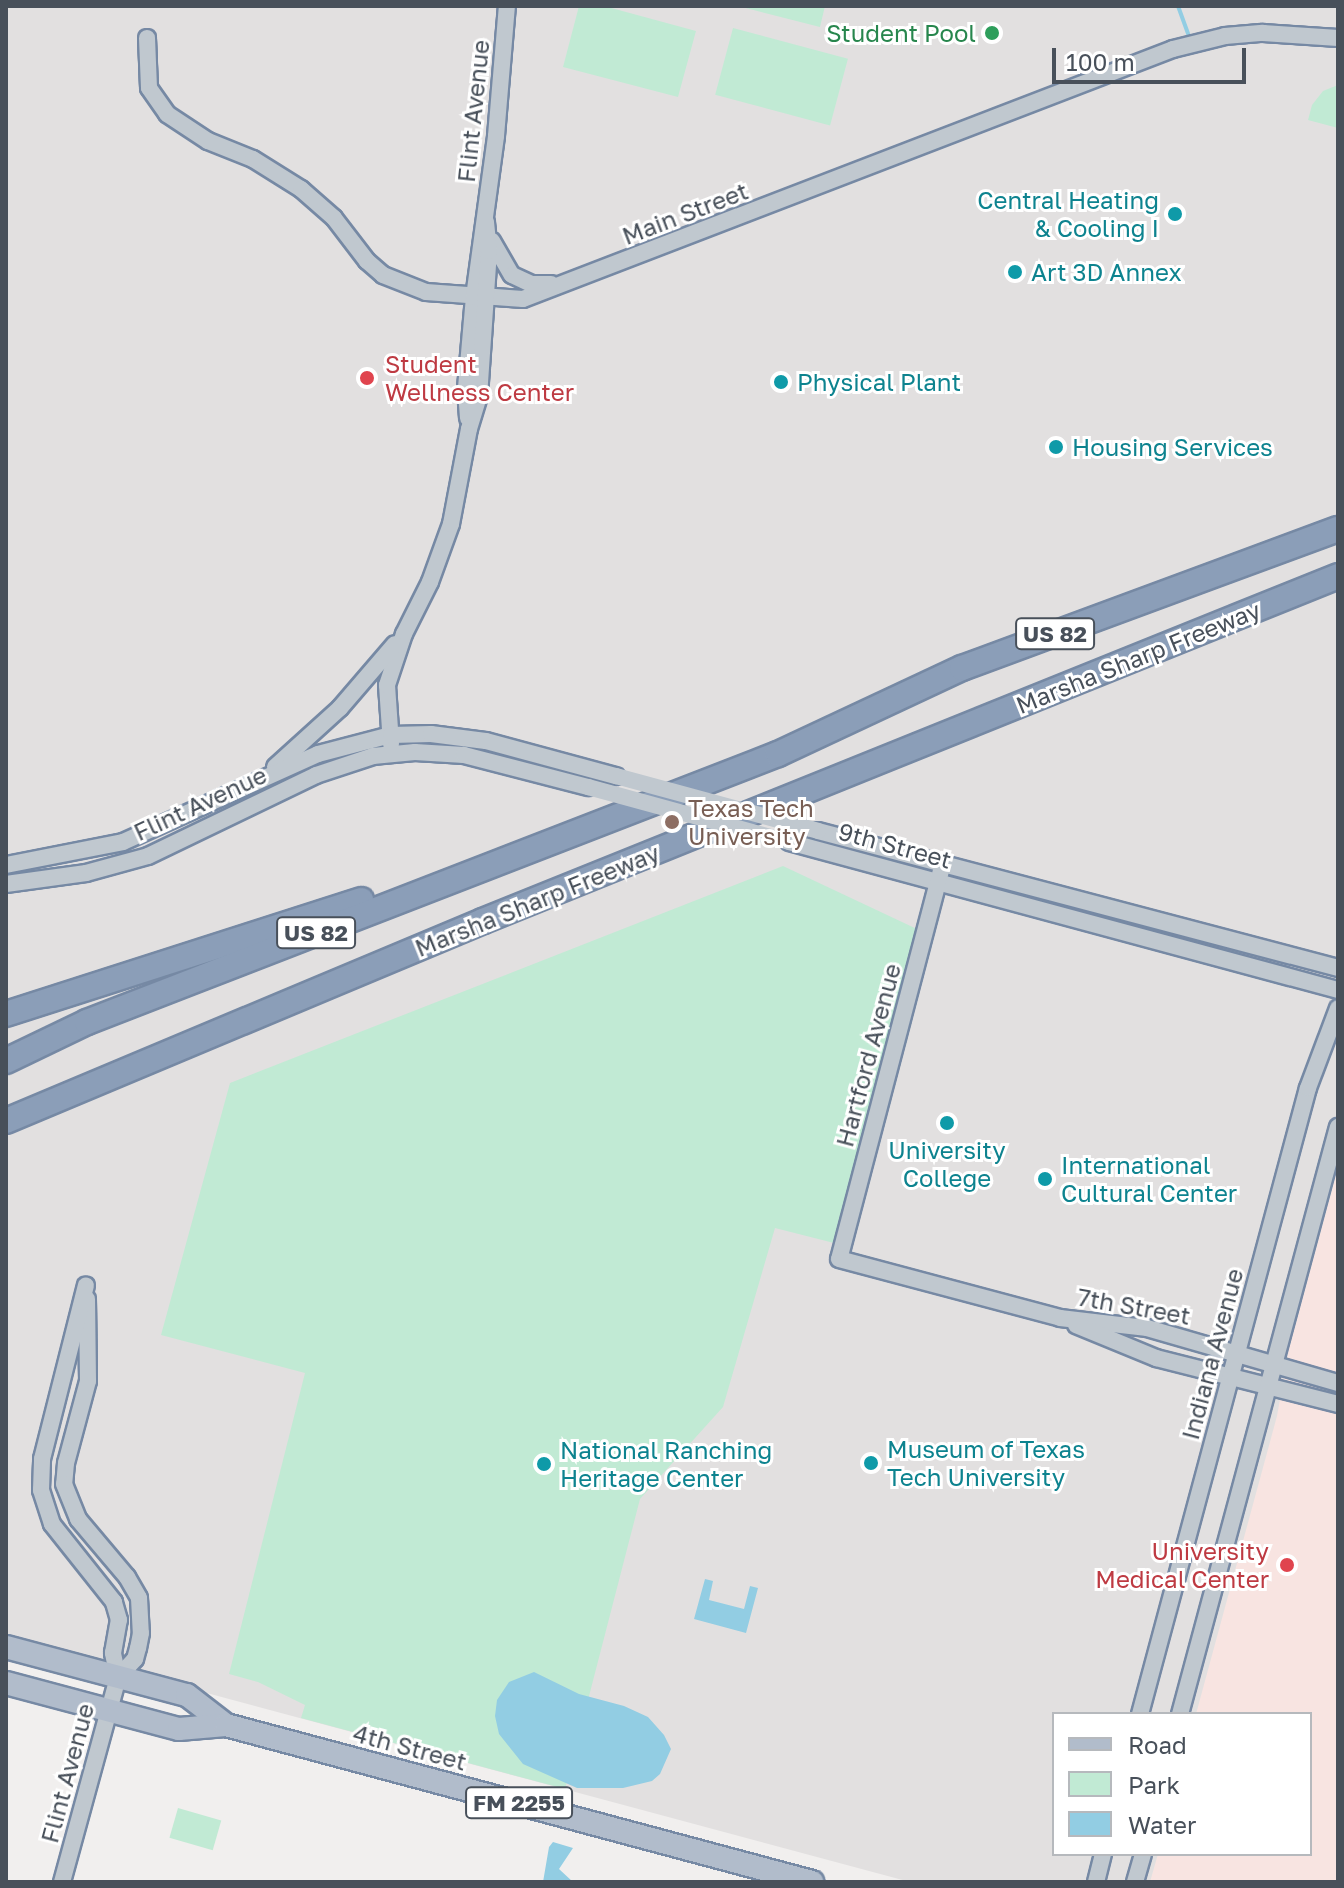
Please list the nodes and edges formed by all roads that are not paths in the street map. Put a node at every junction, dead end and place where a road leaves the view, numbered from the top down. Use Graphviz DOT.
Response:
graph roads {
  1 [pos="507,6"];
  2 [pos="147,38"];
  3 [pos="1338,38"];
  4 [pos="486,221"];
  5 [pos="571,283"];
  6 [pos="480,297"];
  7 [pos="1338,529"];
  8 [pos="1338,576"];
  9 [pos="404,634"];
  10 [pos="391,735"];
  11 [pos="391,753"];
  12 [pos="259,781"];
  13 [pos="628,812"];
  14 [pos="943,863"];
  15 [pos="6,865"];
  16 [pos="939,881"];
  17 [pos="6,884"];
  18 [pos="1338,968"];
  19 [pos="1338,990"];
  20 [pos="1338,1008"];
  21 [pos="6,1014"];
  22 [pos="6,1061"];
  23 [pos="6,1121"];
  24 [pos="1338,1127"];
  25 [pos="839,1259"];
  26 [pos="1060,1318"];
  27 [pos="1237,1352"];
  28 [pos="1274,1363"];
  29 [pos="1230,1377"];
  30 [pos="1338,1383"];
  31 [pos="1268,1386"];
  32 [pos="1338,1404"];
  33 [pos="6,1647"];
  34 [pos="118,1677"];
  35 [pos="6,1683"];
  36 [pos="109,1711"];
  37 [pos="1141,1712"];
  38 [pos="1181,1712"];
  39 [pos="226,1725"];
  40 [pos="1102,1856"];
  41 [pos="1142,1856"];
  42 [pos="62,1882"];
  43 [pos="812,1882"];
  44 [pos="1096,1882"];
  45 [pos="1135,1882"];
  1 -- 4 [label="street, Flint Avenue"];
  2 -- 6 [label="street, Main Street"];
  3 -- 5 [label="street, Main Street"];
  4 -- 5 [label="street"];
  4 -- 6 [label="street, Flint Avenue"];
  5 -- 6 [label="street, Main Street"];
  6 -- 9 [label="street, Flint Avenue"];
  7 -- 13 [label="highway, Marsha Sharp Freeway / US 82"];
  8 -- 23 [label="highway, Marsha Sharp Freeway / US 82"];
  9 -- 10 [label="street, Flint Avenue"];
  9 -- 12 [label="street, Flint Avenue"];
  10 -- 11 [label="street, Flint Avenue"];
  10 -- 12 [label="street, Flint Avenue"];
  10 -- 14 [label="street, 9th Street, bridge"];
  11 -- 16 [label="street, 9th Street, bridge"];
  11 -- 17 [label="street, Flint Avenue"];
  12 -- 15 [label="street, Flint Avenue"];
  13 -- 21 [label="highway"];
  13 -- 22 [label="highway, Marsha Sharp Freeway / US 82"];
  14 -- 16 [label="street, Hartford Avenue"];
  14 -- 18 [label="street, 9th Street"];
  16 -- 19 [label="street, 9th Street"];
  16 -- 25 [label="street, Hartford Avenue"];
  20 -- 27 [label="street, Indiana Avenue"];
  24 -- 28 [label="street"];
  25 -- 26 [label="street, 7th Street"];
  26 -- 27 [label="street, 7th Street"];
  26 -- 29 [label="street, 7th Street"];
  27 -- 28 [label="street, 7th Street"];
  27 -- 29 [label="street, Indiana Avenue"];
  28 -- 30 [label="street, 7th Street"];
  28 -- 31 [label="street"];
  29 -- 31 [label="street, 7th Street"];
  29 -- 37 [label="street, Indiana Avenue"];
  31 -- 32 [label="street, 7th Street"];
  31 -- 38 [label="street"];
  33 -- 34 [label="main road, 4th Street / FM 2255"];
  34 -- 34 [label="street, Flint Avenue"];
  34 -- 36 [label="street, Flint Avenue"];
  34 -- 39 [label="main road, 4th Street / FM 2255"];
  35 -- 36 [label="main road, 4th Street / FM 2255"];
  36 -- 39 [label="main road, 4th Street / FM 2255"];
  36 -- 42 [label="street, Flint Avenue"];
  39 -- 43 [label="main road, 4th Street / FM 2255"];
  40 -- 44 [label="street"];
  41 -- 45 [label="street"];
}
